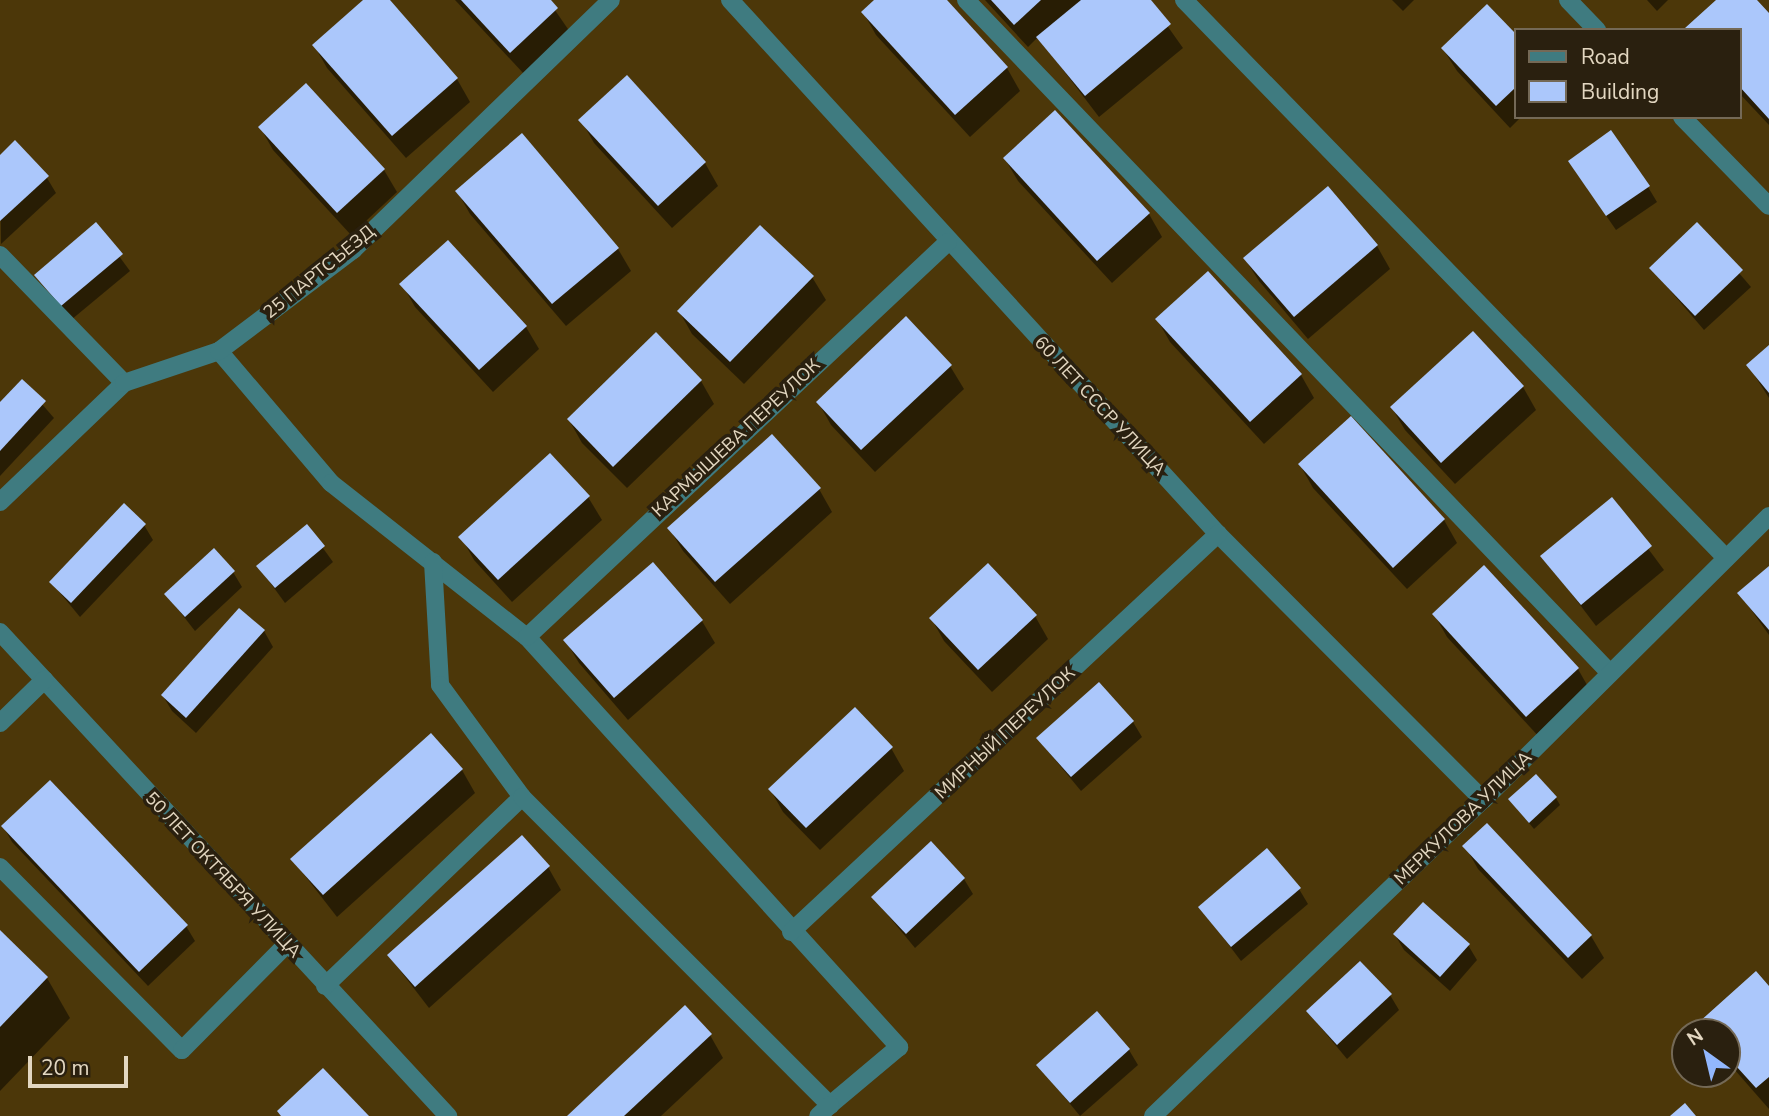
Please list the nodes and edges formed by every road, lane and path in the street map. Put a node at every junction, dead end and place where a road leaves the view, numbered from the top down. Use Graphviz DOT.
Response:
graph roads {
  1 [pos="611,0"];
  2 [pos="730,0"];
  3 [pos="966,0"];
  4 [pos="1184,0"];
  5 [pos="1569,0"];
  6 [pos="1595,28"];
  7 [pos="1684,119"];
  8 [pos="1769,206"];
  9 [pos="948,242"];
  10 [pos="0,255"];
  11 [pos="219,351"];
  12 [pos="124,383"];
  13 [pos="0,502"];
  14 [pos="1769,516"];
  15 [pos="1219,534"];
  16 [pos="1726,558"];
  17 [pos="433,562"];
  18 [pos="0,632"];
  19 [pos="527,637"];
  20 [pos="1609,672"];
  21 [pos="44,680"];
  22 [pos="0,723"];
  23 [pos="522,797"];
  24 [pos="1483,800"];
  25 [pos="0,867"];
  26 [pos="791,932"];
  27 [pos="287,944"];
  28 [pos="325,986"];
  29 [pos="824,1111"];
  30 [pos="448,1116"];
  31 [pos="1153,1116"];
  1 -- 11 [label="street, 25 ПАРТСЪЕЗД"];
  2 -- 9 [label="street, 60 ЛЕТ СССР УЛИЦА"];
  3 -- 20 [label="street"];
  4 -- 16 [label="street"];
  5 -- 6 [label="street"];
  7 -- 8 [label="street"];
  9 -- 15 [label="street, 60 ЛЕТ СССР УЛИЦА"];
  9 -- 19 [label="street, КАРМЫШЕВА ПЕРЕУЛОК"];
  10 -- 12 [label="street"];
  11 -- 12 [label="street, 25 ПАРТСЪЕЗД"];
  11 -- 17 [label="street"];
  12 -- 13 [label="street, 25 ПАРТСЪЕЗД"];
  14 -- 16 [label="street, МЕРКУЛОВА УЛИЦА"];
  15 -- 24 [label="street, 60 ЛЕТ СССР УЛИЦА"];
  15 -- 26 [label="street, МИРНЫЙ ПЕРЕУЛОК"];
  16 -- 20 [label="street, МЕРКУЛОВА УЛИЦА"];
  17 -- 19 [label="street"];
  17 -- 23 [label="street"];
  18 -- 21 [label="street, 50 ЛЕТ ОКТЯБРЯ УЛИЦА"];
  19 -- 26 [label="street"];
  20 -- 24 [label="street, МЕРКУЛОВА УЛИЦА"];
  21 -- 22 [label="street"];
  21 -- 27 [label="street, 50 ЛЕТ ОКТЯБРЯ УЛИЦА"];
  23 -- 28 [label="street"];
  23 -- 29 [label="street"];
  24 -- 31 [label="street, МЕРКУЛОВА УЛИЦА"];
  25 -- 27 [label="street"];
  26 -- 29 [label="street"];
  27 -- 28 [label="street, 50 ЛЕТ ОКТЯБРЯ УЛИЦА"];
  28 -- 30 [label="street, 50 ЛЕТ ОКТЯБРЯ УЛИЦА"];
}
